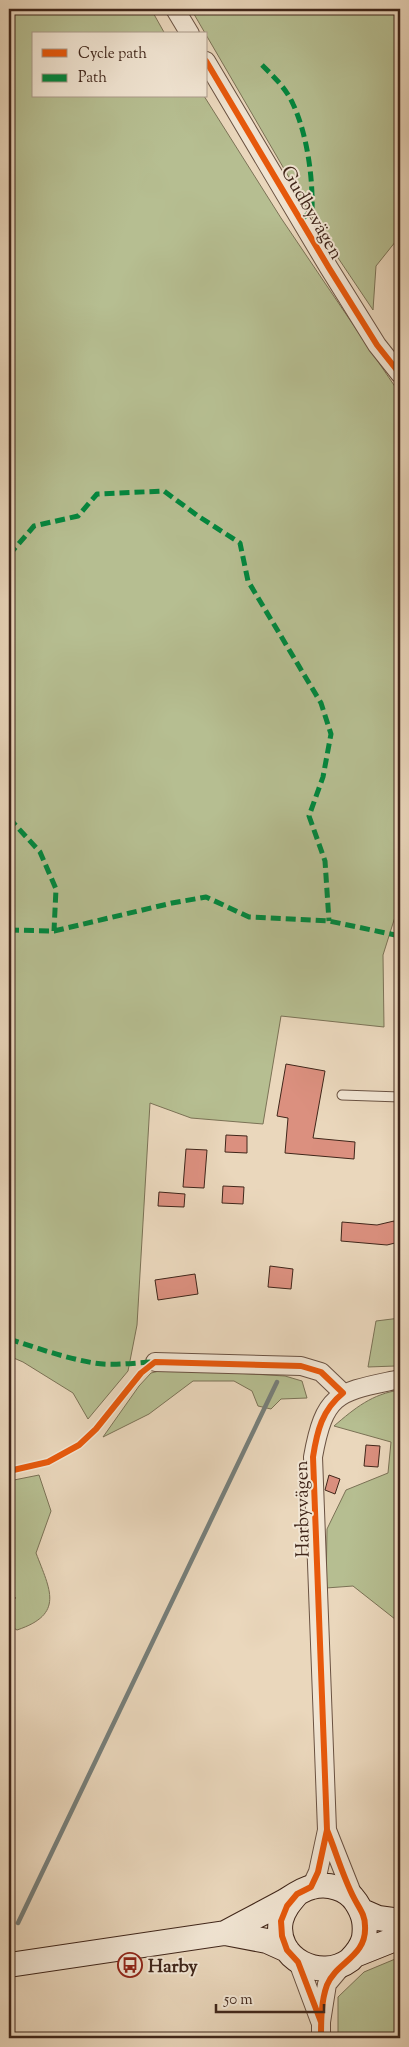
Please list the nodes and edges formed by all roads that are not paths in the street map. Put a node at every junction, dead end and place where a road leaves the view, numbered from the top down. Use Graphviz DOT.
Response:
graph roads {
  1 [pos="175,9"];
  2 [pos="189,32"];
  3 [pos="208,64"];
  4 [pos="400,374"];
  5 [pos="342,1095"];
  6 [pos="400,1097"];
  7 [pos="155,1362"];
  8 [pos="400,1379"];
  9 [pos="343,1393"];
  10 [pos="327,1830"];
  11 [pos="304,1891"];
  12 [pos="358,1905"];
  13 [pos="400,1921"];
  14 [pos="225,1933"];
  15 [pos="400,1937"];
  16 [pos="293,1956"];
  17 [pos="349,1960"];
  18 [pos="9,1964"];
  19 [pos="321,2030"];
  1 -- 2 [label="street"];
  3 -- 4 [label="street, Gudbyvägen"];
  5 -- 6 [label="lane"];
  7 -- 9 [label="street"];
  8 -- 9 [label="street"];
  9 -- 10 [label="street, Harbyvägen"];
  10 -- 11 [label="street, Harbyvägen"];
  10 -- 12 [label="street, Harbyvägen"];
  11 -- 12 [label="street"];
  11 -- 14 [label="street"];
  11 -- 16 [label="street"];
  12 -- 13 [label="street"];
  12 -- 17 [label="street"];
  14 -- 16 [label="street"];
  14 -- 18 [label="street"];
  15 -- 17 [label="street"];
  16 -- 17 [label="street"];
  16 -- 19 [label="street"];
  17 -- 19 [label="street"];
}
